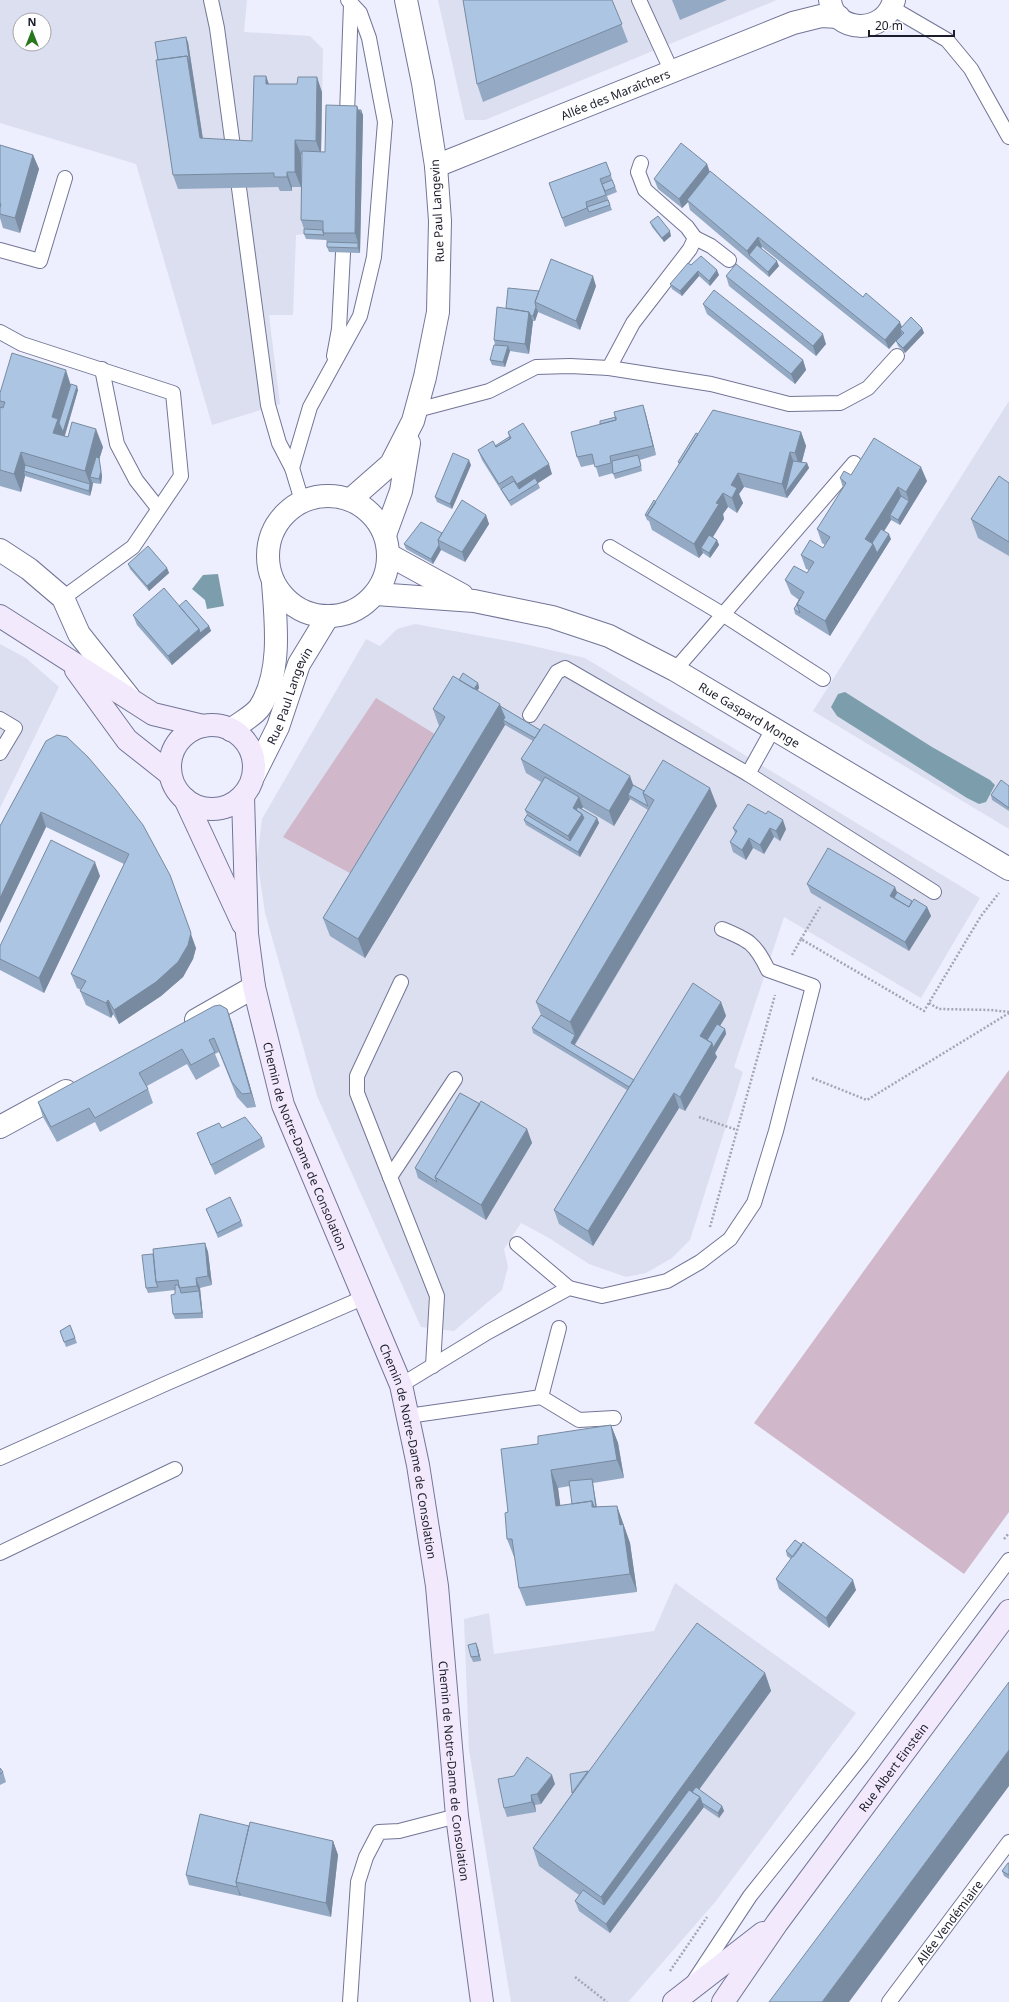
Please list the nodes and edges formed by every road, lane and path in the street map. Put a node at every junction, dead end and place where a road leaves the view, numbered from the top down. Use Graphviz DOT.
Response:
graph roads {
  1 [pos="211,0"];
  2 [pos="218,0"];
  3 [pos="406,0"];
  4 [pos="639,0"];
  5 [pos="821,0"];
  6 [pos="350,2"];
  7 [pos="893,4"];
  8 [pos="834,9"];
  9 [pos="793,23"];
  10 [pos="217,28"];
  11 [pos="672,72"];
  12 [pos="347,114"];
  13 [pos="1009,137"];
  14 [pos="234,154"];
  15 [pos="641,164"];
  16 [pos="436,166"];
  17 [pos="64,178"];
  18 [pos="238,188"];
  19 [pos="695,238"];
  20 [pos="0,250"];
  21 [pos="343,253"];
  22 [pos="729,260"];
  23 [pos="0,332"];
  24 [pos="896,356"];
  25 [pos="609,368"];
  26 [pos="102,369"];
  27 [pos="331,369"];
  28 [pos="415,416"];
  29 [pos="854,463"];
  30 [pos="292,468"];
  31 [pos="350,500"];
  32 [pos="302,501"];
  33 [pos="158,508"];
  34 [pos="387,545"];
  35 [pos="610,547"];
  36 [pos="0,550"];
  37 [pos="273,583"];
  38 [pos="376,594"];
  39 [pos="63,598"];
  40 [pos="474,601"];
  41 [pos="724,615"];
  42 [pos="0,616"];
  43 [pos="327,618"];
  44 [pos="67,658"];
  45 [pos="675,670"];
  46 [pos="823,678"];
  47 [pos="132,701"];
  48 [pos="530,715"];
  49 [pos="0,719"];
  50 [pos="203,726"];
  51 [pos="773,729"];
  52 [pos="231,730"];
  53 [pos="0,753"];
  54 [pos="170,774"];
  55 [pos="748,774"];
  56 [pos="254,775"];
  57 [pos="243,796"];
  58 [pos="185,799"];
  59 [pos="1009,869"];
  60 [pos="934,892"];
  61 [pos="994,901"];
  62 [pos="820,906"];
  63 [pos="981,916"];
  64 [pos="722,929"];
  65 [pos="247,934"];
  66 [pos="801,939"];
  67 [pos="402,982"];
  68 [pos="254,987"];
  69 [pos="929,1003"];
  70 [pos="1009,1013"];
  71 [pos="175,1031"];
  72 [pos="791,1070"];
  73 [pos="455,1079"];
  74 [pos="84,1081"];
  75 [pos="699,1117"];
  76 [pos="0,1127"];
  77 [pos="737,1130"];
  78 [pos="390,1177"];
  79 [pos="517,1244"];
  80 [pos="569,1288"];
  81 [pos="365,1297"];
  82 [pos="559,1328"];
  83 [pos="433,1366"];
  84 [pos="401,1385"];
  85 [pos="541,1397"];
  86 [pos="408,1416"];
  87 [pos="614,1418"];
  88 [pos="0,1458"];
  89 [pos="175,1469"];
  90 [pos="0,1553"];
  91 [pos="1009,1560"];
  92 [pos="1009,1611"];
  93 [pos="457,1816"];
  94 [pos="1009,1842"];
  95 [pos="777,1923"];
  96 [pos="575,1977"];
  97 [pos="484,1998"];
  98 [pos="680,2000"];
  99 [pos="350,2002"];
  100 [pos="607,2002"];
  101 [pos="723,2002"];
  102 [pos="889,2002"];
  1 -- 10 [label="lane"];
  2 -- 10 [label="lane"];
  3 -- 16 [label="street, Rue Paul Langevin"];
  4 -- 11 [label="lane"];
  5 -- 9 [label="street, Allée des Maraîchers"];
  6 -- 12 [label="lane"];
  6 -- 27 [label="lane"];
  7 -- 8 [label="street"];
  7 -- 13 [label="lane"];
  8 -- 9 [label="street, Allée des Maraîchers"];
  9 -- 11 [label="street, Allée des Maraîchers"];
  10 -- 14 [label="lane"];
  11 -- 16 [label="street, Allée des Maraîchers"];
  15 -- 19 [label="lane"];
  16 -- 28 [label="street, Rue Paul Langevin"];
  17 -- 20 [label="lane"];
  18 -- 30 [label="lane"];
  19 -- 22 [label="lane"];
  19 -- 25 [label="lane"];
  21 -- 27 [label="lane"];
  23 -- 26 [label="lane"];
  24 -- 25 [label="lane"];
  25 -- 28 [label="lane"];
  26 -- 33 [label="lane"];
  26 -- 33 [label="lane"];
  27 -- 30 [label="lane"];
  28 -- 31 [label="street, Rue Paul Langevin"];
  28 -- 34 [label="street, Rue Paul Langevin"];
  29 -- 41 [label="lane"];
  30 -- 32 [label="lane"];
  31 -- 32 [label="street"];
  31 -- 34 [label="street"];
  32 -- 37 [label="street"];
  33 -- 39 [label="lane"];
  34 -- 38 [label="street"];
  34 -- 40 [label="street, Rue Gaspard Monge"];
  35 -- 41 [label="lane"];
  36 -- 39 [label="street"];
  37 -- 43 [label="street"];
  37 -- 52 [label="street, Rue Paul Langevin"];
  38 -- 40 [label="street, Rue Gaspard Monge"];
  38 -- 43 [label="street"];
  39 -- 47 [label="street"];
  40 -- 45 [label="street, Rue Gaspard Monge"];
  41 -- 45 [label="lane"];
  41 -- 46 [label="lane"];
  42 -- 44 [label="street"];
  43 -- 56 [label="street, Rue Paul Langevin"];
  44 -- 47 [label="street"];
  44 -- 54 [label="street"];
  45 -- 51 [label="street, Rue Gaspard Monge"];
  47 -- 50 [label="street"];
  48 -- 55 [label="lane"];
  49 -- 53 [label="lane"];
  50 -- 52 [label="street"];
  50 -- 54 [label="street"];
  51 -- 55 [label="lane"];
  51 -- 59 [label="street, Rue Gaspard Monge"];
  52 -- 56 [label="street"];
  54 -- 58 [label="street"];
  55 -- 60 [label="lane"];
  56 -- 57 [label="street"];
  57 -- 58 [label="street"];
  57 -- 65 [label="street, Chemin de Notre-Dame de Consolation"];
  58 -- 65 [label="street, Chemin de Notre-Dame de Consolation"];
  61 -- 63 [label="path"];
  62 -- 66 [label="path"];
  64 -- 72 [label="lane"];
  65 -- 68 [label="street, Chemin de Notre-Dame de Consolation"];
  67 -- 78 [label="lane"];
  68 -- 71 [label="street"];
  68 -- 81 [label="street, Chemin de Notre-Dame de Consolation"];
  69 -- 70 [label="path"];
  70 -- 72 [label="path"];
  72 -- 80 [label="lane"];
  73 -- 78 [label="lane"];
  74 -- 76 [label="street"];
  75 -- 77 [label="path"];
  78 -- 83 [label="lane"];
  79 -- 80 [label="lane"];
  80 -- 83 [label="lane"];
  81 -- 84 [label="street, Chemin de Notre-Dame de Consolation"];
  81 -- 88 [label="lane"];
  82 -- 85 [label="lane"];
  83 -- 84 [label="lane"];
  84 -- 86 [label="street, Chemin de Notre-Dame de Consolation"];
  85 -- 86 [label="lane"];
  85 -- 87 [label="lane"];
  86 -- 93 [label="street, Chemin de Notre-Dame de Consolation"];
  89 -- 90 [label="lane"];
  91 -- 98 [label="lane"];
  92 -- 95 [label="street, Rue Albert Einstein"];
  93 -- 97 [label="street, Chemin de Notre-Dame de Consolation"];
  93 -- 99 [label="lane"];
  94 -- 102 [label="lane, Allée Vendémiaire"];
  95 -- 98 [label="street, Rue Albert Einstein"];
  95 -- 101 [label="street, Rue Albert Einstein"];
  96 -- 100 [label="path"];
}
